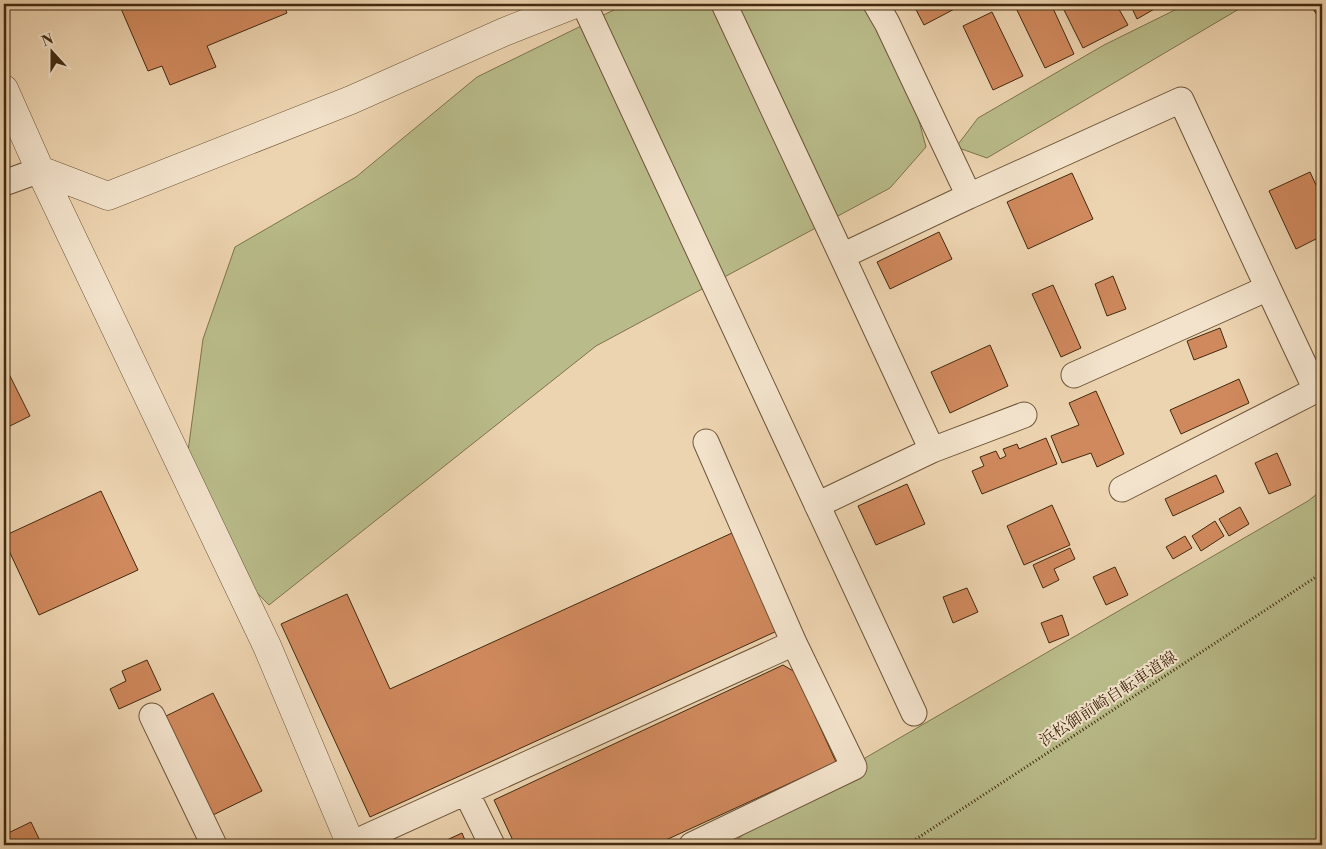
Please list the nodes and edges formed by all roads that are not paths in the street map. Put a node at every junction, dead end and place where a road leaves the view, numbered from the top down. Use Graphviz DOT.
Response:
graph roads {
  1 [pos="575,4"];
  2 [pos="584,4"];
  3 [pos="724,4"];
  4 [pos="876,4"];
  5 [pos="4,89"];
  6 [pos="40,170"];
  7 [pos="4,183"];
  8 [pos="969,196"];
  9 [pos="842,256"];
  10 [pos="1268,288"];
  11 [pos="1074,375"];
  12 [pos="1024,415"];
  13 [pos="706,442"];
  14 [pos="932,450"];
  15 [pos="1122,489"];
  16 [pos="817,505"];
  17 [pos="794,643"];
  18 [pos="914,714"];
  19 [pos="152,716"];
  20 [pos="466,792"];
  21 [pos="214,845"];
  22 [pos="350,845"];
  23 [pos="492,845"];
  24 [pos="692,845"];
  1 -- 6 [label="street"];
  2 -- 16 [label="street"];
  3 -- 9 [label="street"];
  4 -- 8 [label="street"];
  5 -- 6 [label="street"];
  6 -- 7 [label="street"];
  6 -- 22 [label="street"];
  8 -- 9 [label="street"];
  8 -- 10 [label="street"];
  9 -- 14 [label="street"];
  10 -- 11 [label="street"];
  10 -- 15 [label="street"];
  12 -- 14 [label="street"];
  13 -- 17 [label="street"];
  14 -- 16 [label="street"];
  16 -- 18 [label="street"];
  17 -- 20 [label="street"];
  17 -- 24 [label="street"];
  19 -- 21 [label="street"];
  20 -- 22 [label="street"];
  20 -- 23 [label="street"];
}
